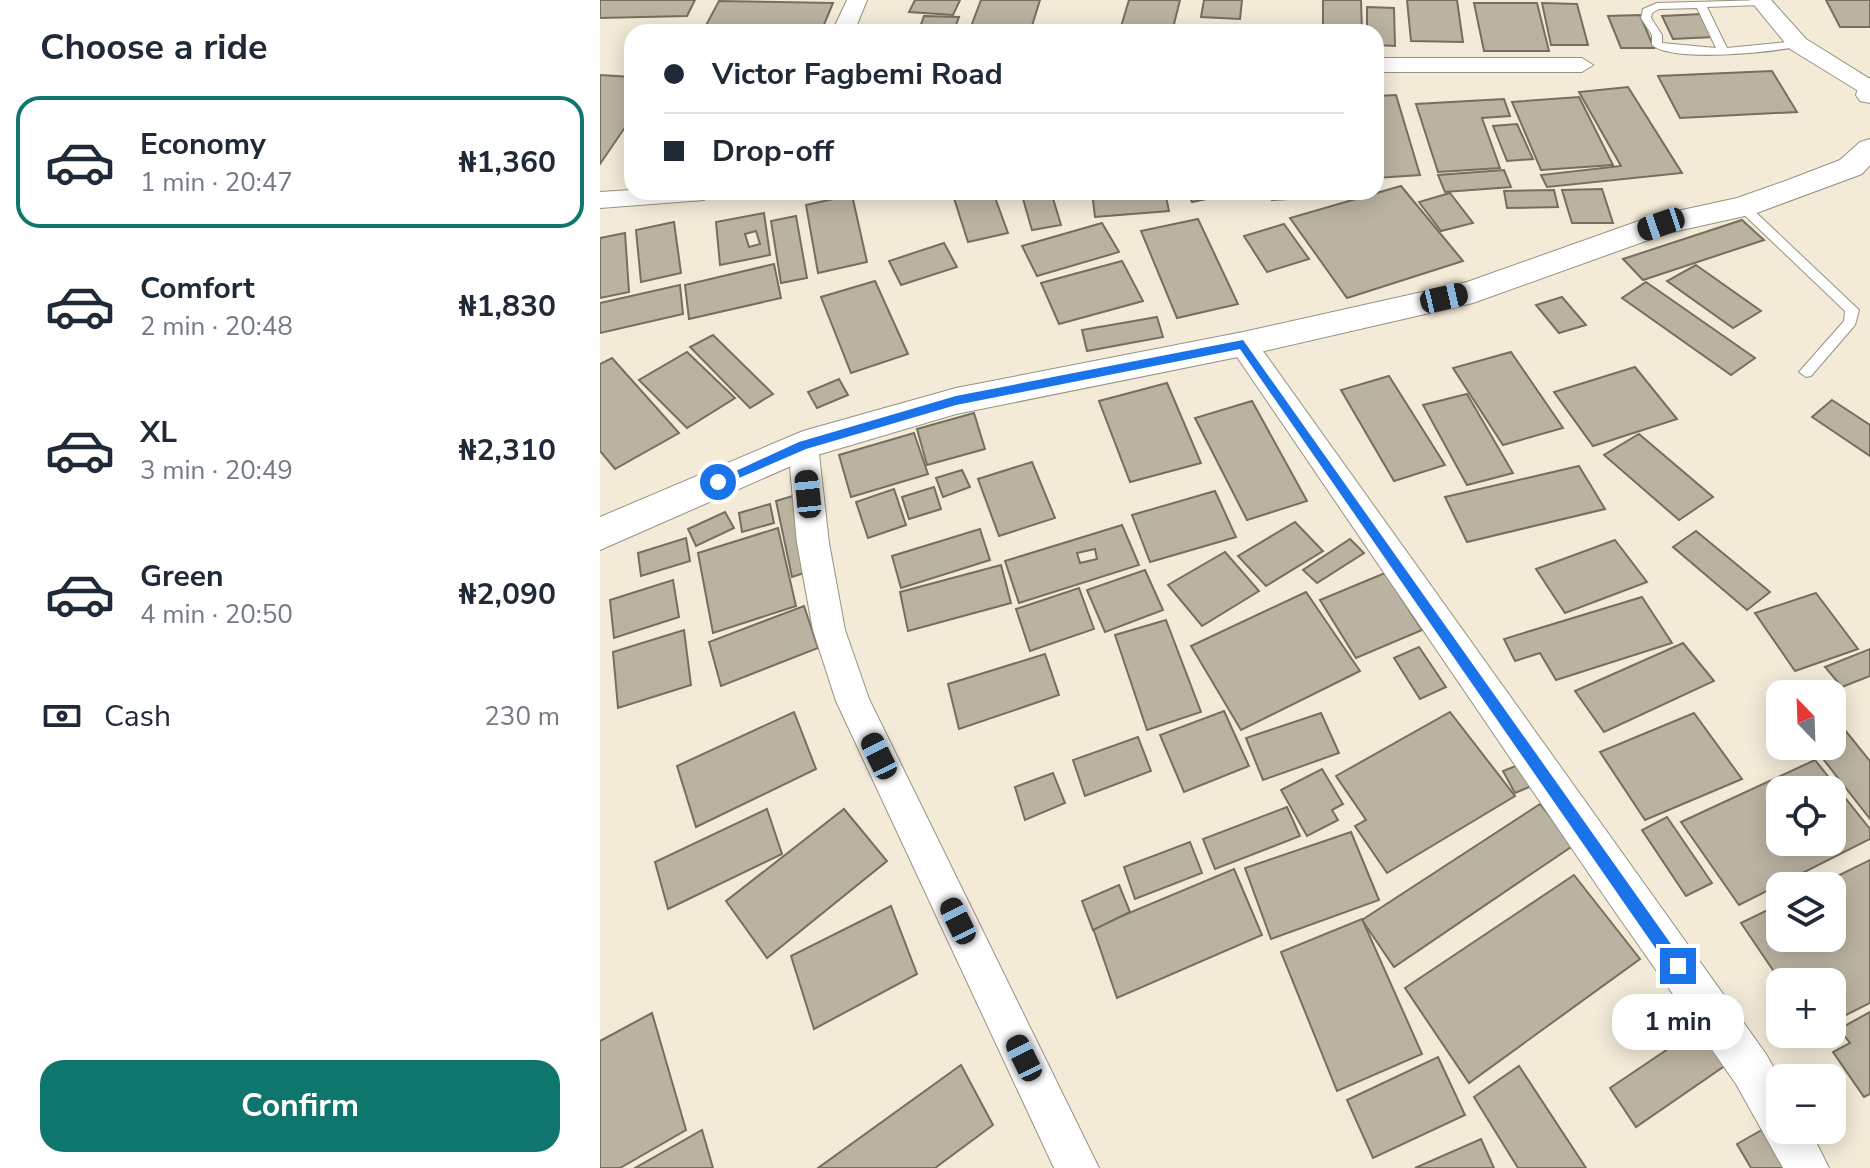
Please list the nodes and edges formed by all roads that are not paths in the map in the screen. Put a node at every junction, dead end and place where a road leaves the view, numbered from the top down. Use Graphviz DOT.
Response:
graph roads {
  1 [pos="857,0"];
  2 [pos="1761,1"];
  3 [pos="1701,6"];
  4 [pos="846,24"];
  5 [pos="1798,44"];
  6 [pos="1723,52"];
  7 [pos="1384,65"];
  8 [pos="1582,65"];
  9 [pos="1869,89"];
  10 [pos="1870,148"];
  11 [pos="624,198"];
  12 [pos="600,200"];
  13 [pos="1743,207"];
  14 [pos="1243,344"];
  15 [pos="1806,372"];
  16 [pos="803,445"];
  17 [pos="600,534"];
  18 [pos="1766,1095"];
  19 [pos="1794,1144"];
  20 [pos="1077,1168"];
  21 [pos="1807,1168"];
  1 -- 4 [label="street"];
  2 -- 3 [label="lane"];
  2 -- 5 [label="street"];
  3 -- 6 [label="lane"];
  3 -- 6 [label="lane"];
  5 -- 6 [label="lane"];
  5 -- 9 [label="street"];
  7 -- 8 [label="street"];
  10 -- 13 [label="street"];
  11 -- 12 [label="street"];
  13 -- 14 [label="street"];
  13 -- 15 [label="lane"];
  14 -- 16 [label="street"];
  14 -- 18 [label="street"];
  16 -- 17 [label="street"];
  16 -- 20 [label="street"];
  19 -- 21 [label="street"];
}
